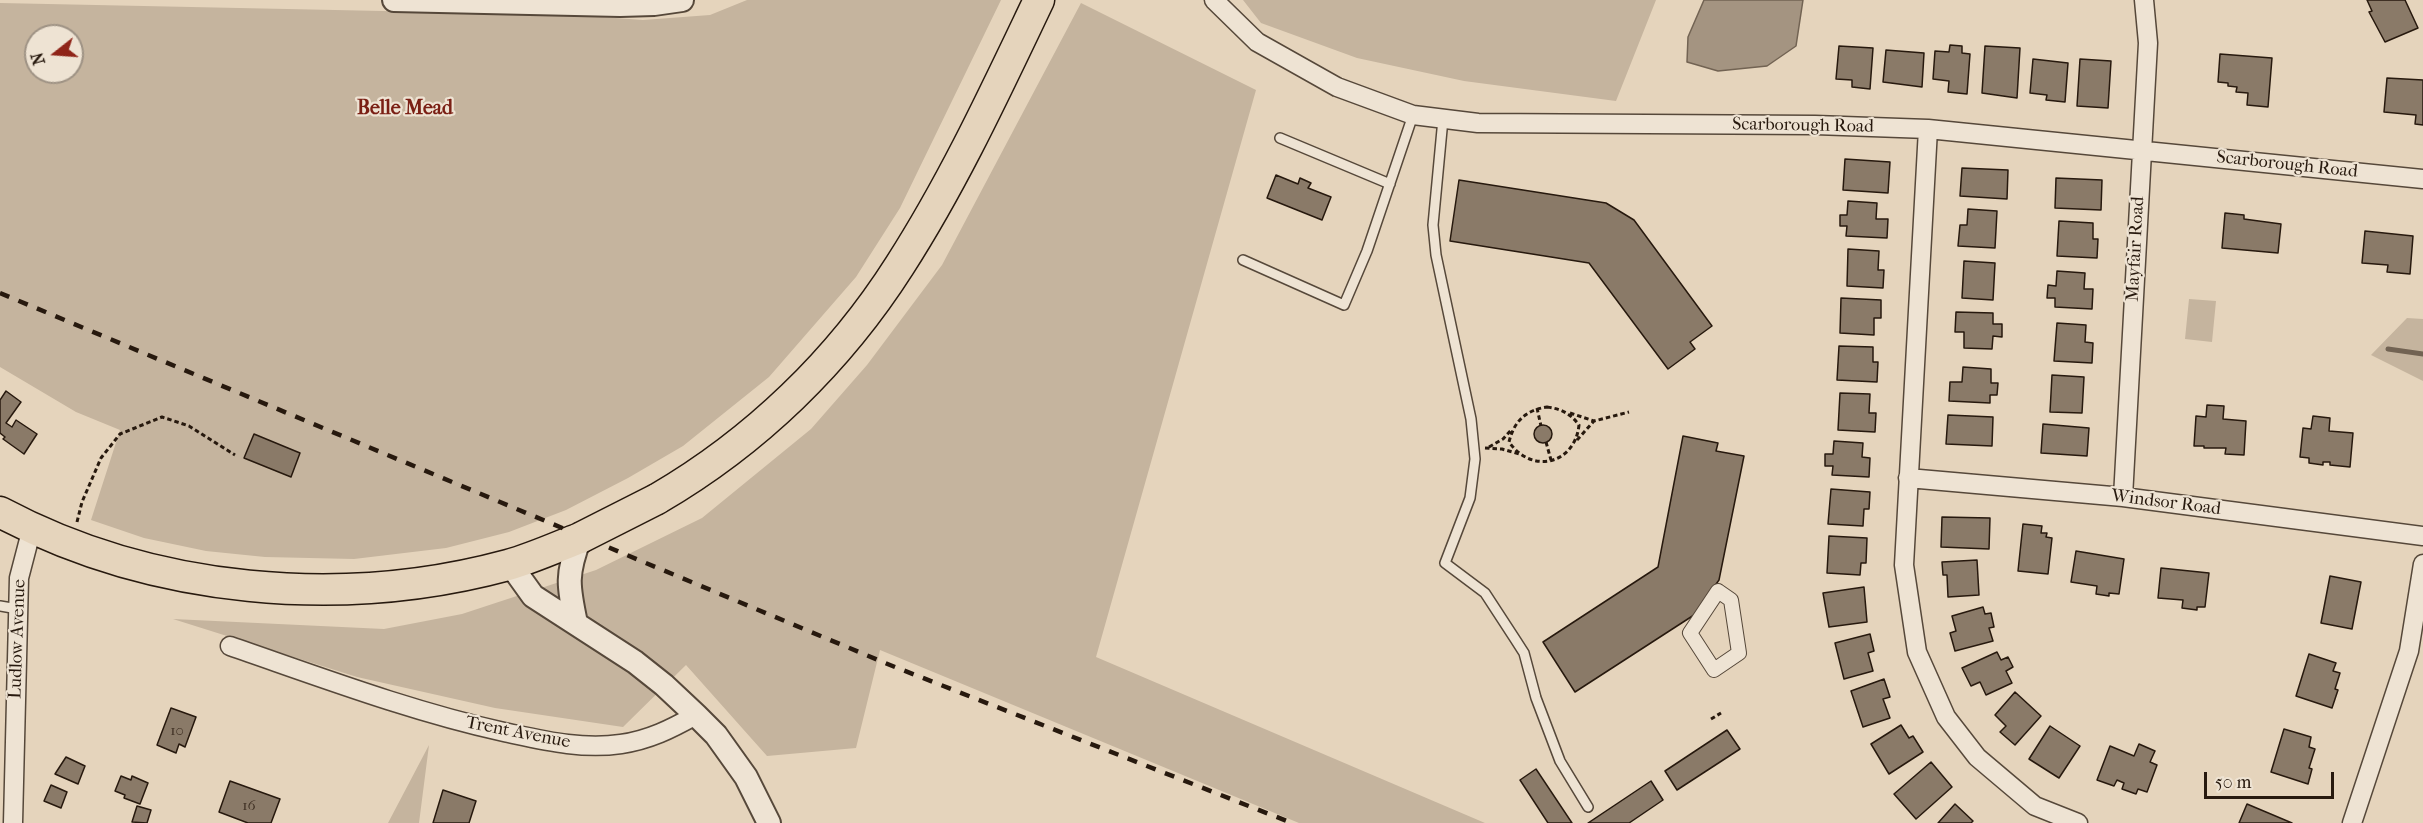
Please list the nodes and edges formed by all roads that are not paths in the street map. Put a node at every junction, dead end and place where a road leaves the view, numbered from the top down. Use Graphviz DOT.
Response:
graph roads {
  1 [pos="394,0"];
  2 [pos="682,0"];
  3 [pos="1040,0"];
  4 [pos="1214,0"];
  5 [pos="2144,0"];
  6 [pos="1413,115"];
  7 [pos="1443,119"];
  8 [pos="1928,129"];
  9 [pos="1280,138"];
  10 [pos="2141,151"];
  11 [pos="2423,178"];
  12 [pos="1390,184"];
  13 [pos="1243,260"];
  14 [pos="1908,478"];
  15 [pos="2123,497"];
  16 [pos="0,512"];
  17 [pos="32,528"];
  18 [pos="2423,536"];
  19 [pos="580,538"];
  20 [pos="510,564"];
  21 [pos="2423,564"];
  22 [pos="9,608"];
  23 [pos="576,623"];
  24 [pos="230,646"];
  25 [pos="1714,670"];
  26 [pos="696,715"];
  27 [pos="1588,807"];
  28 [pos="13,823"];
  29 [pos="769,823"];
  30 [pos="2078,823"];
  31 [pos="2352,823"];
  1 -- 2 [label="street"];
  3 -- 19 [label="highway, bridge"];
  4 -- 6 [label="street, Scarborough Road"];
  5 -- 10 [label="street, Mayfair Road"];
  6 -- 7 [label="street, Scarborough Road"];
  6 -- 12 [label="lane"];
  7 -- 8 [label="street, Scarborough Road"];
  7 -- 27 [label="lane"];
  8 -- 10 [label="street, Scarborough Road"];
  8 -- 14 [label="street"];
  9 -- 12 [label="lane"];
  10 -- 11 [label="street, Scarborough Road"];
  10 -- 15 [label="street, Mayfair Road"];
  12 -- 13 [label="lane"];
  14 -- 15 [label="street, Windsor Road"];
  14 -- 30 [label="street"];
  15 -- 18 [label="street, Windsor Road"];
  16 -- 17 [label="highway"];
  17 -- 20 [label="highway"];
  17 -- 22 [label="street, Ludlow Avenue"];
  19 -- 20 [label="highway"];
  19 -- 23 [label="street"];
  20 -- 23 [label="street"];
  21 -- 31 [label="street"];
  22 -- 28 [label="street, Ludlow Avenue"];
  23 -- 26 [label="street"];
  24 -- 26 [label="street, Trent Avenue"];
  25 -- 25 [label="street"];
  26 -- 29 [label="street"];
}
